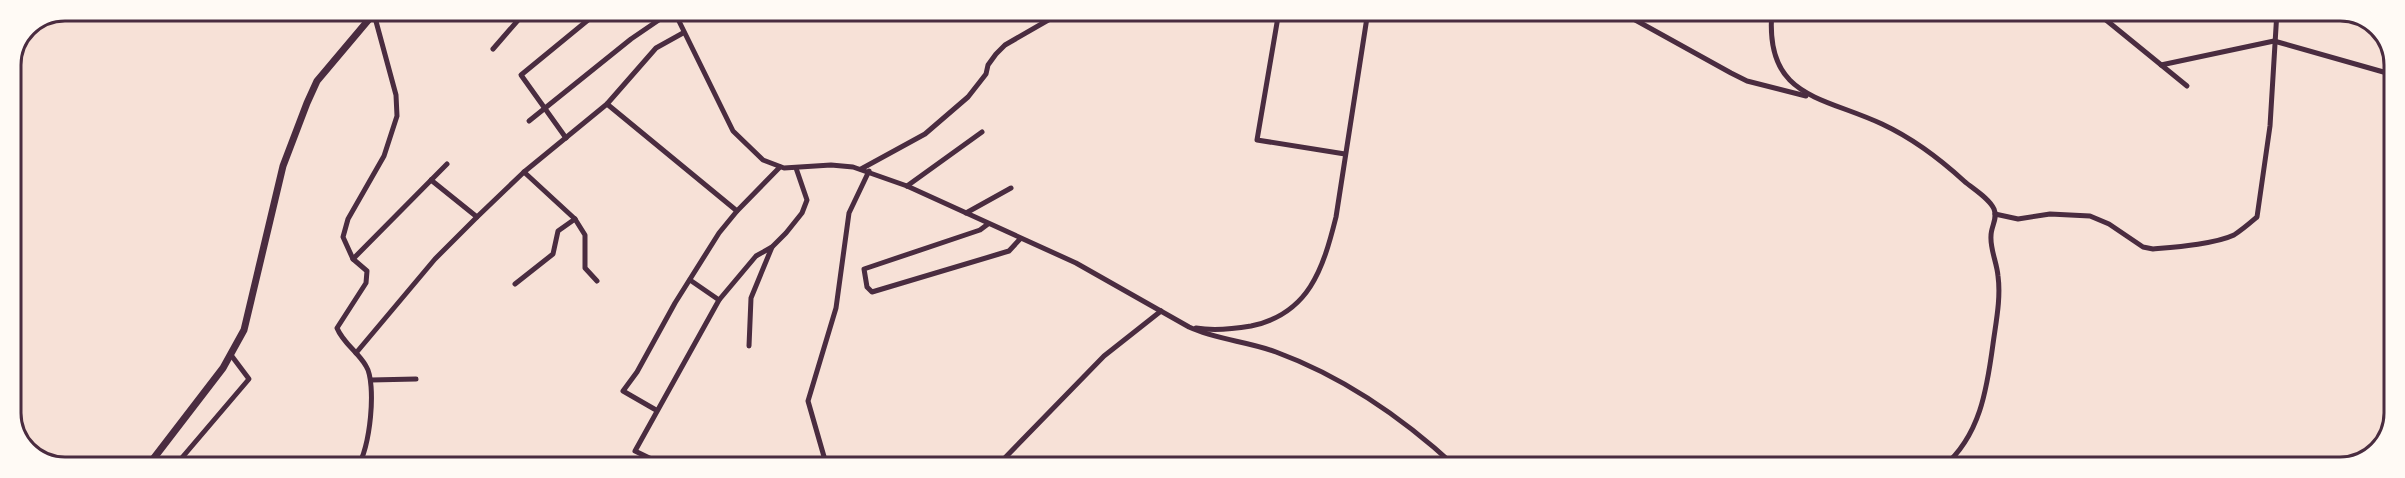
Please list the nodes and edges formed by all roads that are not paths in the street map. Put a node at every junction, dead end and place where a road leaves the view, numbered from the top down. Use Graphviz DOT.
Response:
graph roads {
  1 [pos="367,21"];
  2 [pos="377,21"];
  3 [pos="517,21"];
  4 [pos="586,21"];
  5 [pos="658,21"];
  6 [pos="678,21"];
  7 [pos="1047,21"];
  8 [pos="1277,21"];
  9 [pos="1366,21"];
  10 [pos="1636,21"];
  11 [pos="1771,21"];
  12 [pos="2107,21"];
  13 [pos="2276,21"];
  14 [pos="683,33"];
  15 [pos="2274,41"];
  16 [pos="493,49"];
  17 [pos="2161,65"];
  18 [pos="2384,72"];
  19 [pos="2187,86"];
  20 [pos="1811,97"];
  21 [pos="607,104"];
  22 [pos="543,109"];
  23 [pos="529,121"];
  24 [pos="982,132"];
  25 [pos="566,138"];
  26 [pos="1345,154"];
  27 [pos="447,164"];
  28 [pos="780,167"];
  29 [pos="796,168"];
  30 [pos="860,169"];
  31 [pos="869,171"];
  32 [pos="524,172"];
  33 [pos="431,180"];
  34 [pos="907,186"];
  35 [pos="1011,188"];
  36 [pos="737,211"];
  37 [pos="966,213"];
  38 [pos="1995,214"];
  39 [pos="477,217"];
  40 [pos="575,219"];
  41 [pos="988,224"];
  42 [pos="1020,239"];
  43 [pos="772,247"];
  44 [pos="353,259"];
  45 [pos="690,280"];
  46 [pos="597,281"];
  47 [pos="515,284"];
  48 [pos="719,300"];
  49 [pos="1161,311"];
  50 [pos="1187,326"];
  51 [pos="749,346"];
  52 [pos="356,353"];
  53 [pos="231,355"];
  54 [pos="416,379"];
  55 [pos="371,380"];
  56 [pos="656,410"];
  57 [pos="154,457"];
  58 [pos="182,457"];
  59 [pos="363,457"];
  60 [pos="647,457"];
  61 [pos="824,457"];
  62 [pos="1006,457"];
  63 [pos="1445,457"];
  64 [pos="1952,457"];
  1 -- 53 [label="main road"];
  2 -- 44 [label="street"];
  3 -- 16 [label="street"];
  4 -- 22 [label="street"];
  5 -- 22 [label="street"];
  6 -- 14 [label="street"];
  7 -- 30 [label="street"];
  8 -- 26 [label="street"];
  9 -- 26 [label="street"];
  10 -- 20 [label="street"];
  11 -- 20 [label="street"];
  12 -- 17 [label="street"];
  13 -- 15 [label="street"];
  14 -- 21 [label="street"];
  14 -- 28 [label="street"];
  15 -- 17 [label="street"];
  15 -- 18 [label="street"];
  15 -- 38 [label="street"];
  17 -- 19 [label="street"];
  20 -- 38 [label="street"];
  21 -- 25 [label="street"];
  21 -- 36 [label="street"];
  22 -- 23 [label="street"];
  22 -- 25 [label="street"];
  24 -- 34 [label="street"];
  25 -- 32 [label="street"];
  26 -- 50 [label="street"];
  27 -- 33 [label="street"];
  28 -- 29 [label="street"];
  28 -- 36 [label="street"];
  29 -- 30 [label="street"];
  29 -- 43 [label="street"];
  30 -- 31 [label="street"];
  31 -- 34 [label="street"];
  31 -- 61 [label="street"];
  32 -- 39 [label="street"];
  32 -- 40 [label="street"];
  33 -- 39 [label="street"];
  33 -- 44 [label="street"];
  34 -- 37 [label="street"];
  35 -- 37 [label="street"];
  36 -- 45 [label="street"];
  37 -- 41 [label="street"];
  38 -- 64 [label="street"];
  39 -- 52 [label="street"];
  40 -- 46 [label="street"];
  40 -- 47 [label="street"];
  41 -- 42 [label="street"];
  41 -- 42 [label="street"];
  42 -- 49 [label="street"];
  43 -- 48 [label="street"];
  43 -- 51 [label="street"];
  44 -- 52 [label="street"];
  45 -- 48 [label="street"];
  45 -- 56 [label="street"];
  48 -- 56 [label="street"];
  49 -- 50 [label="street"];
  49 -- 62 [label="street"];
  50 -- 63 [label="street"];
  52 -- 55 [label="street"];
  53 -- 57 [label="main road"];
  53 -- 58 [label="street"];
  54 -- 55 [label="street"];
  55 -- 59 [label="street"];
  56 -- 60 [label="street"];
}
